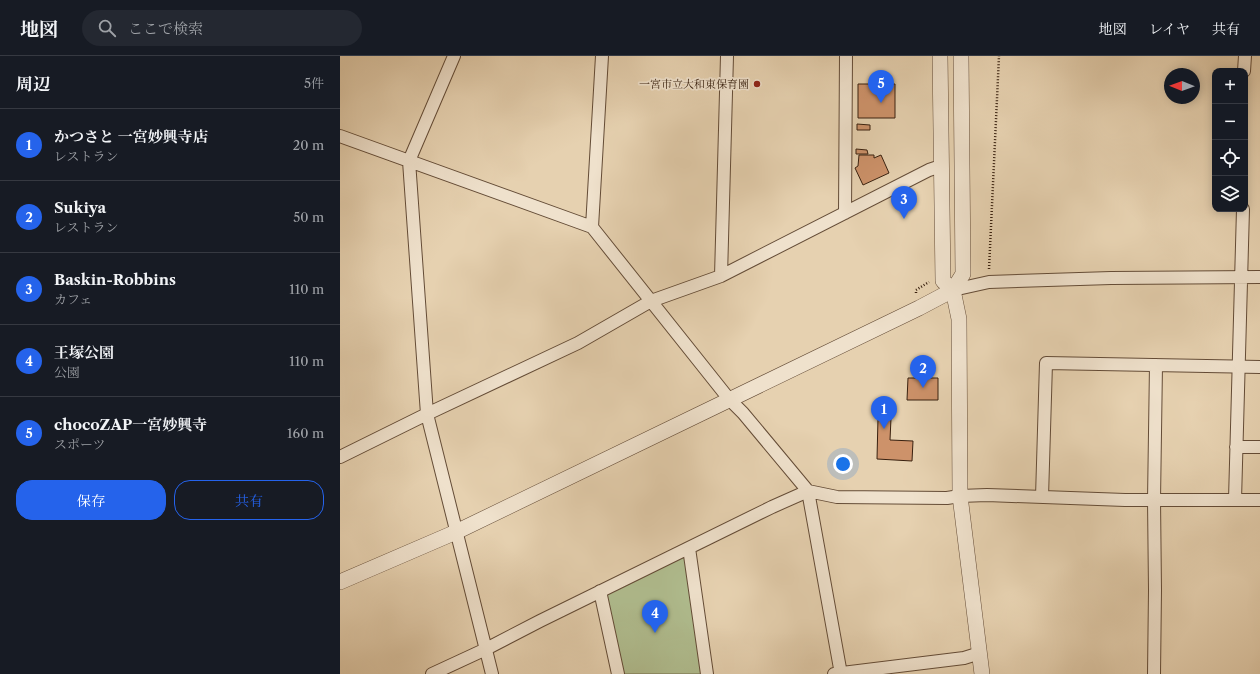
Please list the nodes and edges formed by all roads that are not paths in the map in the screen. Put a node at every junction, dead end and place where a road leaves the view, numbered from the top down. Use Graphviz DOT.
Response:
graph roads {
  1 [pos="454,56"];
  2 [pos="602,56"];
  3 [pos="727,56"];
  4 [pos="846,56"];
  5 [pos="940,56"];
  6 [pos="961,56"];
  7 [pos="1245,56"];
  8 [pos="1244,68"];
  9 [pos="340,136"];
  10 [pos="409,161"];
  11 [pos="941,166"];
  12 [pos="1243,212"];
  13 [pos="845,213"];
  14 [pos="592,227"];
  15 [pos="721,276"];
  16 [pos="1242,277"];
  17 [pos="1260,277"];
  18 [pos="953,290"];
  19 [pos="651,301"];
  20 [pos="1156,365"];
  21 [pos="1239,367"];
  22 [pos="1260,367"];
  23 [pos="729,399"];
  24 [pos="427,414"];
  25 [pos="1236,447"];
  26 [pos="1260,447"];
  27 [pos="340,457"];
  28 [pos="808,491"];
  29 [pos="960,496"];
  30 [pos="1042,497"];
  31 [pos="1154,500"];
  32 [pos="1235,500"];
  33 [pos="1260,500"];
  34 [pos="456,532"];
  35 [pos="689,548"];
  36 [pos="340,582"];
  37 [pos="600,591"];
  38 [pos="486,649"];
  39 [pos="980,653"];
  40 [pos="838,673"];
  41 [pos="432,674"];
  42 [pos="492,674"];
  43 [pos="618,674"];
  44 [pos="707,674"];
  45 [pos="982,674"];
  46 [pos="1154,674"];
  1 -- 10 [label="street"];
  2 -- 14 [label="street"];
  3 -- 15 [label="street"];
  4 -- 13 [label="street"];
  5 -- 11 [label="street"];
  6 -- 18 [label="street"];
  7 -- 8 [label="street"];
  9 -- 10 [label="street"];
  10 -- 14 [label="street"];
  10 -- 24 [label="street"];
  11 -- 13 [label="street"];
  11 -- 18 [label="street"];
  12 -- 16 [label="street"];
  13 -- 15 [label="street"];
  14 -- 19 [label="street"];
  15 -- 19 [label="street"];
  16 -- 17 [label="street"];
  16 -- 18 [label="street"];
  16 -- 21 [label="street"];
  18 -- 23 [label="street"];
  18 -- 29 [label="street"];
  19 -- 23 [label="street"];
  19 -- 24 [label="street"];
  20 -- 21 [label="street"];
  20 -- 30 [label="street"];
  20 -- 31 [label="street"];
  21 -- 22 [label="street"];
  21 -- 25 [label="street"];
  23 -- 28 [label="street"];
  23 -- 34 [label="street"];
  24 -- 27 [label="street"];
  24 -- 34 [label="street"];
  25 -- 26 [label="street"];
  25 -- 32 [label="street"];
  28 -- 29 [label="street"];
  28 -- 35 [label="street"];
  28 -- 40 [label="street"];
  29 -- 30 [label="street"];
  29 -- 39 [label="street"];
  30 -- 31 [label="street"];
  31 -- 32 [label="street"];
  31 -- 46 [label="street"];
  32 -- 33 [label="street"];
  34 -- 36 [label="street"];
  34 -- 38 [label="street"];
  35 -- 37 [label="street"];
  35 -- 44 [label="street"];
  37 -- 38 [label="street"];
  37 -- 43 [label="street"];
  38 -- 41 [label="street"];
  38 -- 42 [label="street"];
  39 -- 40 [label="street"];
  39 -- 45 [label="street"];
}
